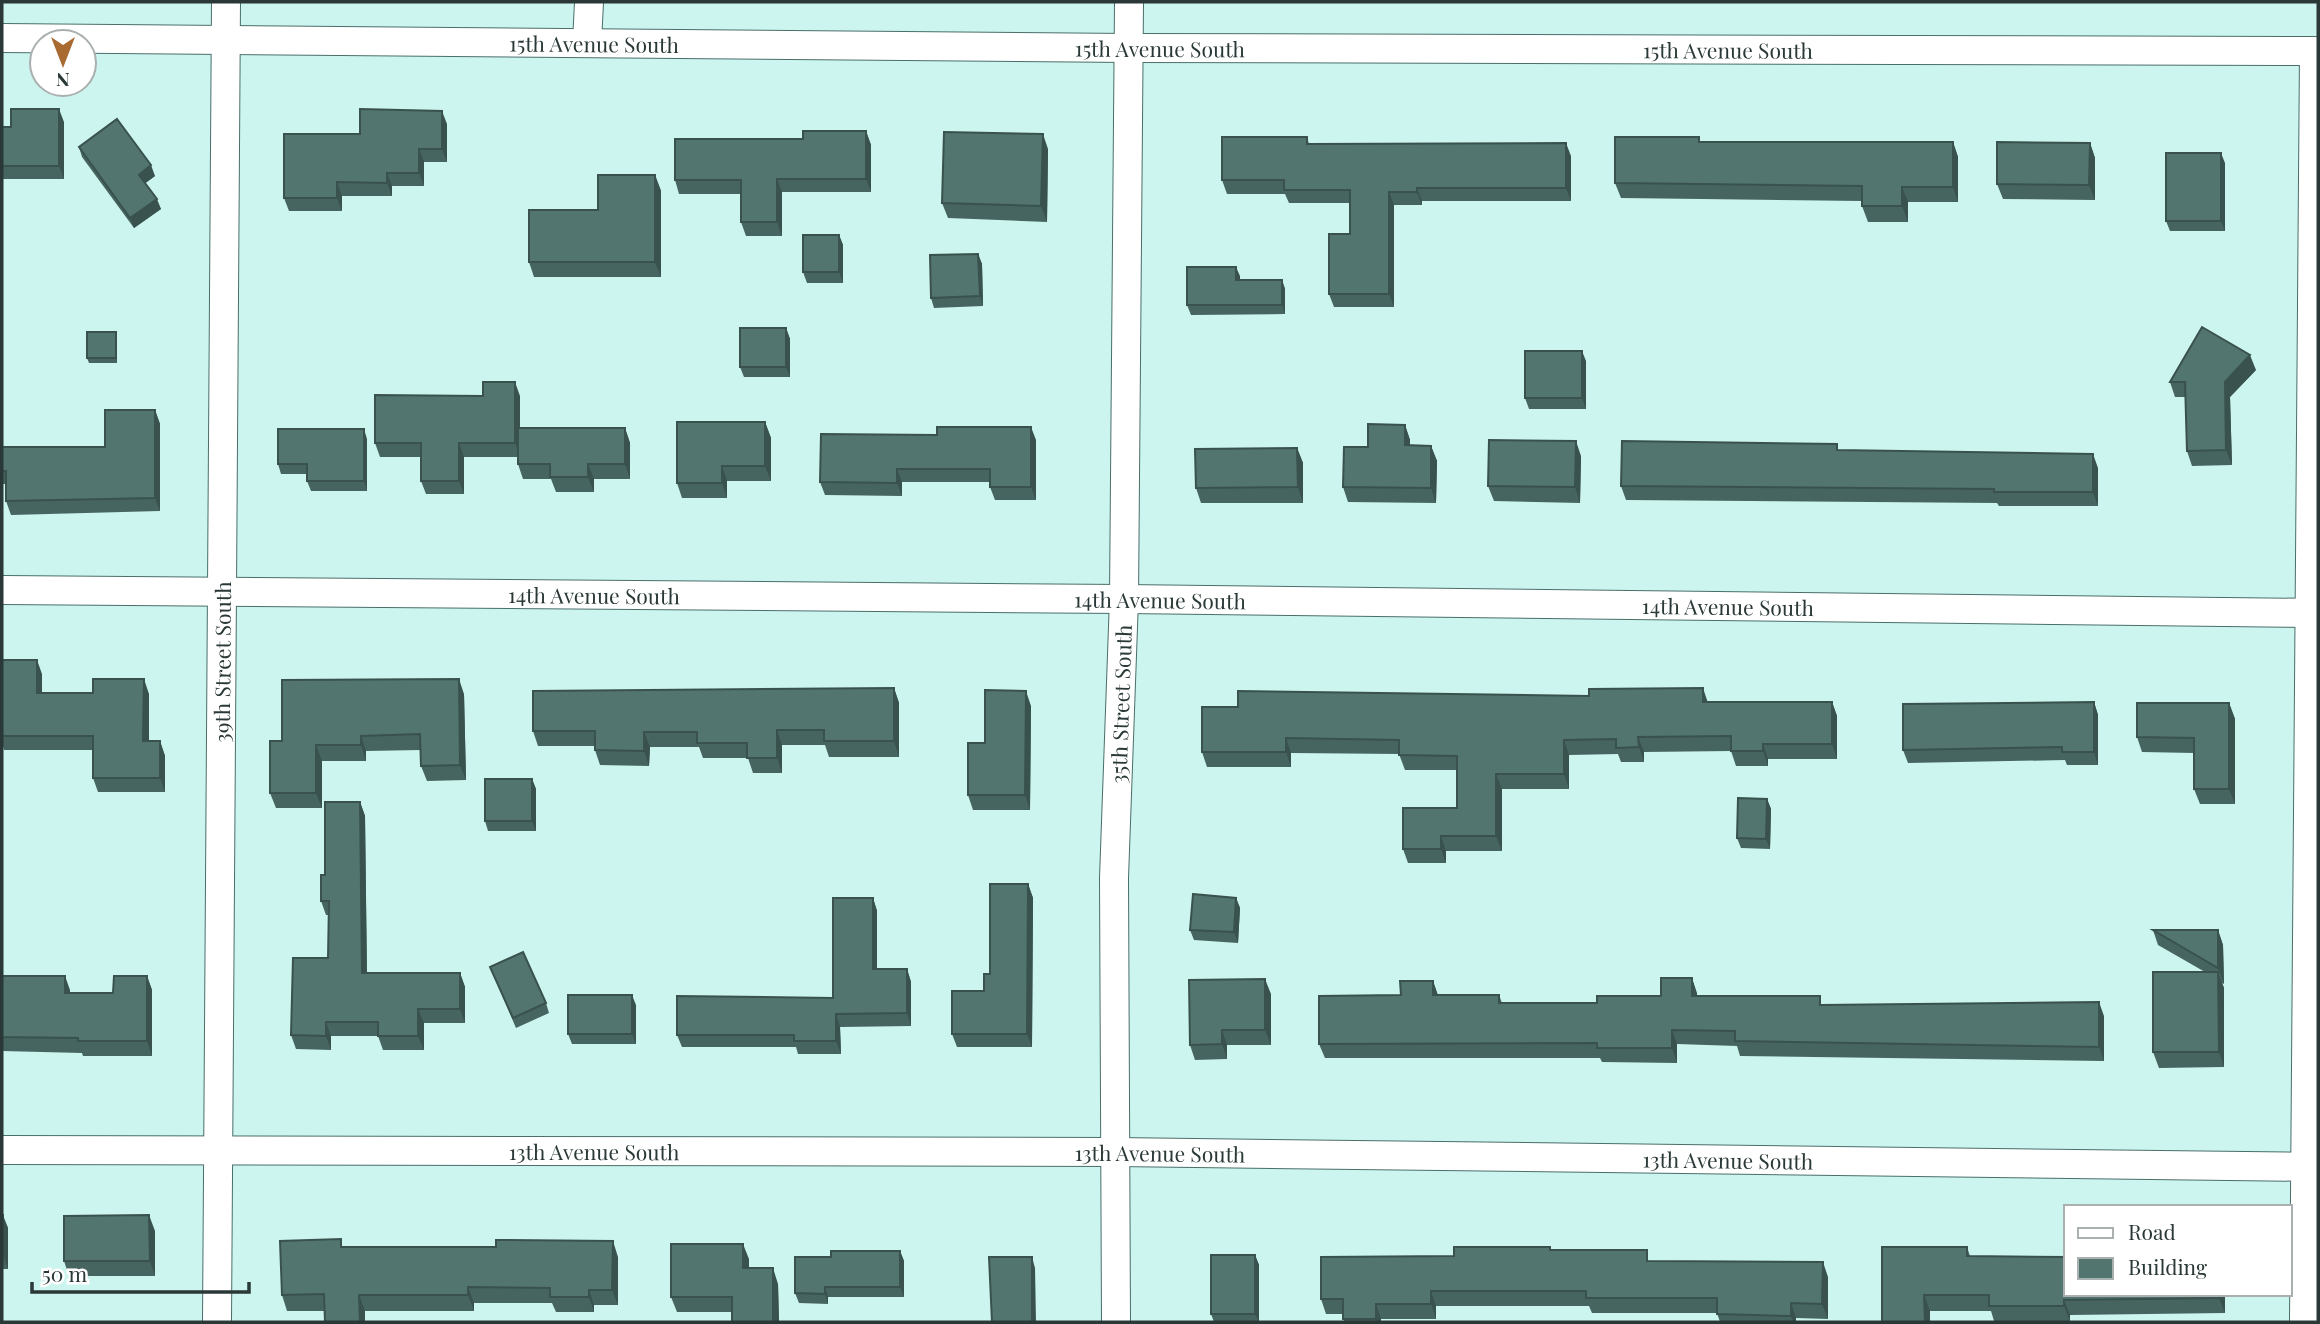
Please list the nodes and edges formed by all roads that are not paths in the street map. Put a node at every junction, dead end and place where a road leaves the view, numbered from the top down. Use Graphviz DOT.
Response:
graph roads {
  1 [pos="226,2"];
  2 [pos="589,2"];
  3 [pos="1129,2"];
  4 [pos="2,38"];
  5 [pos="226,41"];
  6 [pos="587,43"];
  7 [pos="1129,48"];
  8 [pos="2316,51"];
  9 [pos="2,590"];
  10 [pos="223,592"];
  11 [pos="1124,598"];
  12 [pos="2314,613"];
  13 [pos="2,1150"];
  14 [pos="217,1152"];
  15 [pos="1117,1153"];
  16 [pos="2312,1167"];
  17 [pos="217,1322"];
  18 [pos="1116,1322"];
  19 [pos="2304,1322"];
  1 -- 5 [label="street, 39th Street South"];
  2 -- 6 [label="street"];
  3 -- 7 [label="street, 35th Street South"];
  4 -- 5 [label="street, 15th Avenue South"];
  5 -- 6 [label="street, 15th Avenue South"];
  5 -- 10 [label="street, 39th Street South"];
  6 -- 7 [label="street, 15th Avenue South"];
  7 -- 8 [label="street, 15th Avenue South"];
  7 -- 11 [label="street, 35th Street South"];
  8 -- 12 [label="street"];
  9 -- 10 [label="street, 14th Avenue South"];
  10 -- 11 [label="street, 14th Avenue South"];
  10 -- 14 [label="street, 39th Street South"];
  11 -- 12 [label="street, 14th Avenue South"];
  11 -- 15 [label="street, 35th Street South"];
  12 -- 16 [label="street"];
  13 -- 14 [label="street, 13th Avenue South"];
  14 -- 15 [label="street, 13th Avenue South"];
  14 -- 17 [label="street, 39th Street South"];
  15 -- 16 [label="street, 13th Avenue South"];
  15 -- 18 [label="street, 35th Street South"];
  16 -- 19 [label="street"];
}
